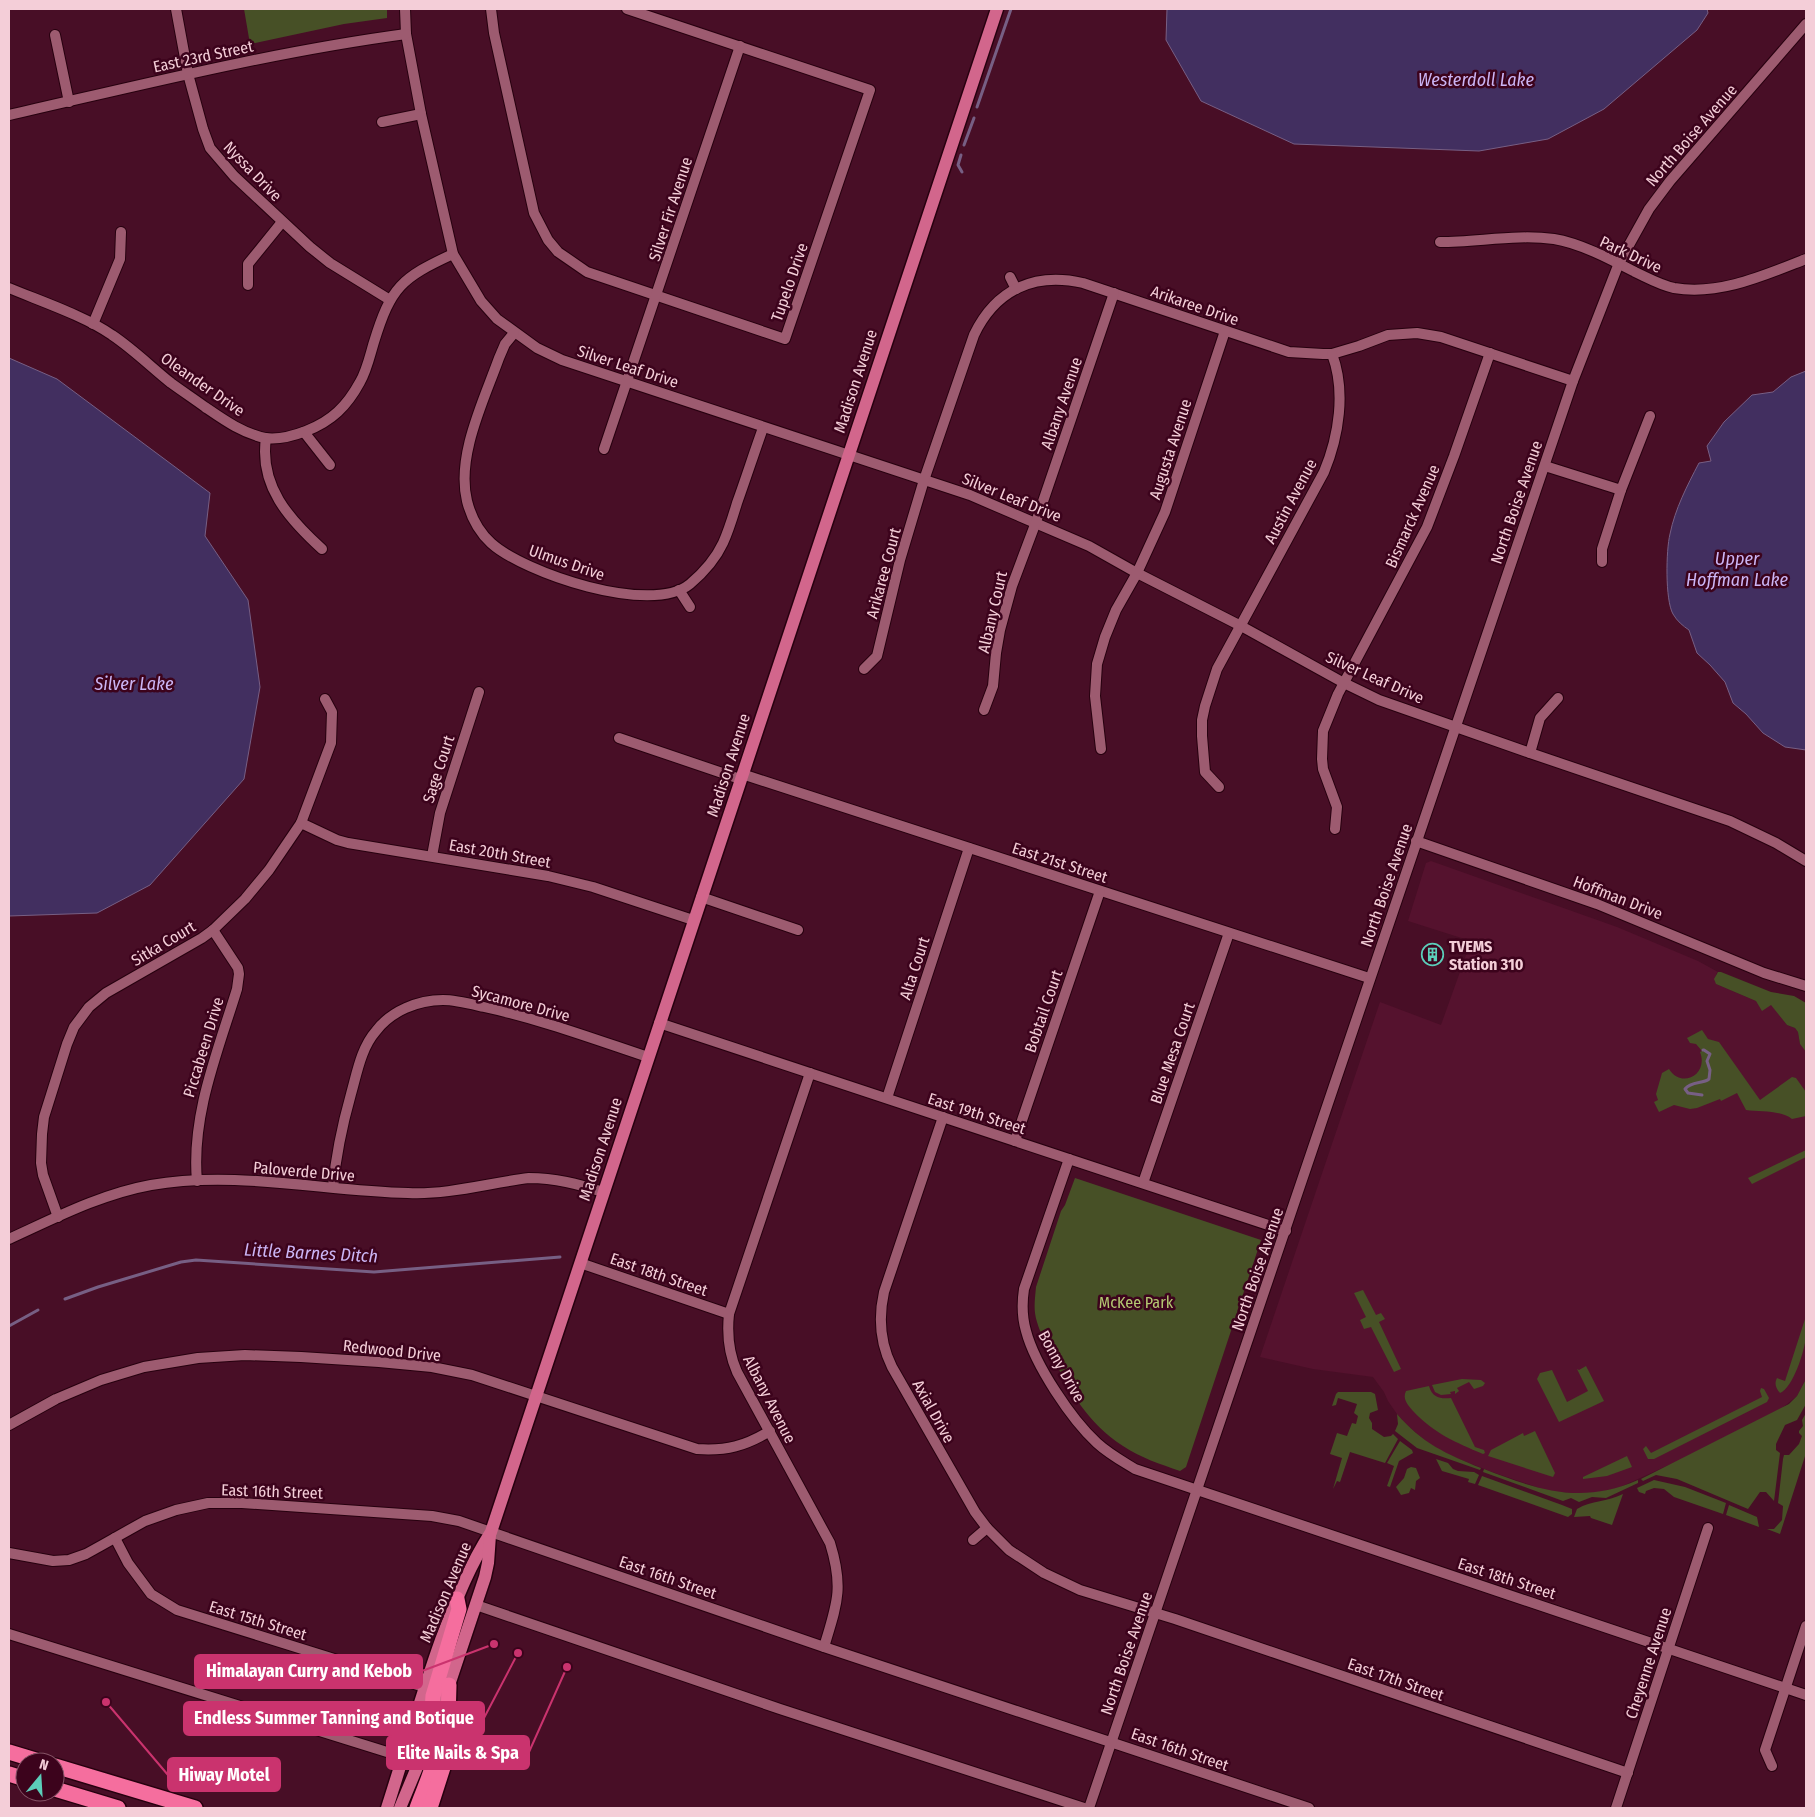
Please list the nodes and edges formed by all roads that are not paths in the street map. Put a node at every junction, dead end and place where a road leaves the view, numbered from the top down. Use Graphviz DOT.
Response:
graph roads {
  1 [pos="176,9"];
  2 [pos="405,9"];
  3 [pos="491,9"];
  4 [pos="627,9"];
  5 [pos="997,9"];
  6 [pos="1806,24"];
  7 [pos="406,34"];
  8 [pos="55,35"];
  9 [pos="740,46"];
  10 [pos="188,74"];
  11 [pos="69,102"];
  12 [pos="420,114"];
  13 [pos="9,115"];
  14 [pos="382,122"];
  15 [pos="282,222"];
  16 [pos="121,232"];
  17 [pos="1440,242"];
  18 [pos="453,254"];
  19 [pos="1806,259"];
  20 [pos="1619,263"];
  21 [pos="1010,277"];
  22 [pos="248,285"];
  23 [pos="9,288"];
  24 [pos="1016,289"];
  25 [pos="1114,293"];
  26 [pos="657,296"];
  27 [pos="390,300"];
  28 [pos="93,324"];
  29 [pos="1225,331"];
  30 [pos="514,333"];
  31 [pos="1490,353"];
  32 [pos="1332,354"];
  33 [pos="627,381"];
  34 [pos="1573,382"];
  35 [pos="1650,416"];
  36 [pos="762,428"];
  37 [pos="304,432"];
  38 [pos="266,438"];
  39 [pos="604,449"];
  40 [pos="848,455"];
  41 [pos="330,464"];
  42 [pos="1544,466"];
  43 [pos="924,480"];
  44 [pos="1621,490"];
  45 [pos="1036,522"];
  46 [pos="322,549"];
  47 [pos="1602,562"];
  48 [pos="1137,573"];
  49 [pos="679,590"];
  50 [pos="690,607"];
  51 [pos="1241,626"];
  52 [pos="864,669"];
  53 [pos="1344,683"];
  54 [pos="479,692"];
  55 [pos="1558,698"];
  56 [pos="325,699"];
  57 [pos="984,710"];
  58 [pos="1455,727"];
  59 [pos="619,738"];
  60 [pos="1101,749"];
  61 [pos="1530,753"];
  62 [pos="741,776"];
  63 [pos="1219,787"];
  64 [pos="301,823"];
  65 [pos="1335,829"];
  66 [pos="1416,841"];
  67 [pos="969,848"];
  68 [pos="432,856"];
  69 [pos="1806,861"];
  70 [pos="1100,891"];
  71 [pos="701,897"];
  72 [pos="693,920"];
  73 [pos="213,930"];
  74 [pos="798,930"];
  75 [pos="1229,933"];
  76 [pos="1369,978"];
  77 [pos="1806,986"];
  78 [pos="660,1023"];
  79 [pos="648,1057"];
  80 [pos="810,1073"];
  81 [pos="887,1098"];
  82 [pos="944,1117"];
  83 [pos="1015,1141"];
  84 [pos="1069,1159"];
  85 [pos="197,1181"];
  86 [pos="1143,1183"];
  87 [pos="333,1187"];
  88 [pos="603,1192"];
  89 [pos="58,1217"];
  90 [pos="1286,1231"];
  91 [pos="9,1239"];
  92 [pos="580,1263"];
  93 [pos="729,1314"];
  94 [pos="535,1397"];
  95 [pos="9,1425"];
  96 [pos="770,1431"];
  97 [pos="1198,1490"];
  98 [pos="987,1528"];
  99 [pos="1708,1528"];
  100 [pos="491,1532"];
  101 [pos="115,1538"];
  102 [pos="973,1540"];
  103 [pos="9,1553"];
  104 [pos="457,1598"];
  105 [pos="476,1605"];
  106 [pos="1156,1613"];
  107 [pos="1806,1626"];
  108 [pos="9,1634"];
  109 [pos="824,1647"];
  110 [pos="1669,1648"];
  111 [pos="449,1684"];
  112 [pos="424,1687"];
  113 [pos="1786,1688"];
  114 [pos="1806,1695"];
  115 [pos="434,1725"];
  116 [pos="1112,1742"];
  117 [pos="403,1757"];
  118 [pos="1772,1766"];
  119 [pos="65,1769"];
  120 [pos="1628,1773"];
  121 [pos="65,1792"];
  122 [pos="118,1808"];
  123 [pos="195,1808"];
  124 [pos="387,1808"];
  125 [pos="400,1808"];
  126 [pos="417,1808"];
  127 [pos="430,1808"];
  128 [pos="1084,1808"];
  129 [pos="1089,1808"];
  130 [pos="1309,1808"];
  131 [pos="1616,1808"];
  1 -- 10 [label="street, Nyssa Drive"];
  2 -- 7 [label="street, Silver Leaf Drive"];
  3 -- 26 [label="street, Tupelo Drive"];
  4 -- 9 [label="street, Tupelo Drive"];
  5 -- 40 [label="main road, Madison Avenue"];
  6 -- 20 [label="street, North Boise Avenue"];
  7 -- 10 [label="street, East 23rd Street"];
  7 -- 12 [label="street, Silver Leaf Drive"];
  8 -- 11 [label="street"];
  9 -- 26 [label="street, Silver Fir Avenue"];
  9 -- 26 [label="street, Tupelo Drive"];
  10 -- 11 [label="street, East 23rd Street"];
  10 -- 15 [label="street, Nyssa Drive"];
  11 -- 13 [label="street, East 23rd Street"];
  12 -- 14 [label="street"];
  12 -- 18 [label="street, Silver Leaf Drive"];
  15 -- 22 [label="street"];
  15 -- 27 [label="street, Nyssa Drive"];
  16 -- 28 [label="street"];
  17 -- 20 [label="street, Park Drive"];
  18 -- 27 [label="street, Oleander Drive"];
  18 -- 30 [label="street, Silver Leaf Drive"];
  19 -- 20 [label="street, Park Drive"];
  20 -- 34 [label="street, North Boise Avenue"];
  21 -- 24 [label="street"];
  23 -- 28 [label="street, Oleander Drive"];
  24 -- 25 [label="street, Arikaree Drive"];
  24 -- 43 [label="street, Arikaree Drive"];
  25 -- 29 [label="street, Arikaree Drive"];
  25 -- 45 [label="street, Albany Avenue"];
  26 -- 33 [label="street, Silver Fir Avenue"];
  27 -- 37 [label="street, Oleander Drive"];
  28 -- 38 [label="street, Oleander Drive"];
  29 -- 32 [label="street, Arikaree Drive"];
  29 -- 48 [label="street, Augusta Avenue"];
  30 -- 33 [label="street, Silver Leaf Drive"];
  30 -- 49 [label="street, Ulmus Drive"];
  31 -- 32 [label="street, Arikaree Drive"];
  31 -- 34 [label="street, Arikaree Drive"];
  31 -- 53 [label="street, Bismarck Avenue"];
  32 -- 51 [label="street, Austin Avenue"];
  33 -- 36 [label="street, Silver Leaf Drive"];
  33 -- 39 [label="street, Silver Fir Avenue"];
  34 -- 42 [label="street, North Boise Avenue"];
  35 -- 44 [label="street"];
  36 -- 40 [label="street, Silver Leaf Drive"];
  36 -- 49 [label="street, Ulmus Drive"];
  37 -- 38 [label="street, Oleander Drive"];
  37 -- 41 [label="street"];
  38 -- 46 [label="street"];
  40 -- 43 [label="street, Silver Leaf Drive"];
  40 -- 62 [label="main road, Madison Avenue"];
  42 -- 44 [label="street"];
  42 -- 58 [label="street, North Boise Avenue"];
  43 -- 45 [label="street, Silver Leaf Drive"];
  43 -- 52 [label="street, Arikaree Court"];
  44 -- 47 [label="street"];
  45 -- 48 [label="street, Silver Leaf Drive"];
  45 -- 57 [label="street, Albany Court"];
  48 -- 51 [label="street, Silver Leaf Drive"];
  48 -- 60 [label="street, Augusta Avenue"];
  49 -- 50 [label="street"];
  51 -- 53 [label="street, Silver Leaf Drive"];
  51 -- 63 [label="street, Austin Avenue"];
  53 -- 58 [label="street, Silver Leaf Drive"];
  53 -- 65 [label="street, Bismarck Avenue"];
  54 -- 68 [label="street, Sage Court"];
  55 -- 61 [label="street"];
  56 -- 64 [label="street, Sitka Court"];
  58 -- 61 [label="street, Silver Leaf Drive"];
  58 -- 66 [label="street, North Boise Avenue"];
  59 -- 62 [label="street, East 21st Street"];
  61 -- 69 [label="street, Silver Leaf Drive"];
  62 -- 67 [label="street, East 21st Street"];
  62 -- 71 [label="main road, Madison Avenue"];
  64 -- 68 [label="street, East 20th Street"];
  64 -- 73 [label="street, Sitka Court"];
  66 -- 76 [label="street, North Boise Avenue"];
  66 -- 77 [label="street, Hoffman Drive"];
  67 -- 70 [label="street, East 21st Street"];
  67 -- 81 [label="street, Alta Court"];
  68 -- 72 [label="street, East 20th Street"];
  70 -- 75 [label="street, East 21st Street"];
  70 -- 83 [label="street, Bobtail Court"];
  71 -- 72 [label="main road, Madison Avenue"];
  71 -- 74 [label="street"];
  72 -- 78 [label="main road, Madison Avenue"];
  73 -- 85 [label="street, Piccabeen Drive"];
  73 -- 89 [label="street, Sitka Court"];
  75 -- 76 [label="street, East 21st Street"];
  75 -- 86 [label="street, Blue Mesa Court"];
  76 -- 90 [label="street, North Boise Avenue"];
  78 -- 79 [label="main road, Madison Avenue"];
  78 -- 80 [label="street, East 19th Street"];
  79 -- 87 [label="street, Sycamore Drive"];
  79 -- 88 [label="main road, Madison Avenue"];
  80 -- 81 [label="street, East 19th Street"];
  80 -- 93 [label="street, Albany Avenue"];
  81 -- 82 [label="street, East 19th Street"];
  82 -- 83 [label="street, East 19th Street"];
  82 -- 98 [label="street, Axial Drive"];
  83 -- 84 [label="street, East 19th Street"];
  84 -- 86 [label="street, East 19th Street"];
  84 -- 97 [label="street, Bonny Drive"];
  85 -- 87 [label="street, Paloverde Drive"];
  85 -- 89 [label="street, Paloverde Drive"];
  86 -- 90 [label="street, East 19th Street"];
  87 -- 88 [label="street, Paloverde Drive"];
  88 -- 92 [label="main road, Madison Avenue"];
  89 -- 91 [label="street, Paloverde Drive"];
  90 -- 97 [label="street, North Boise Avenue"];
  92 -- 93 [label="street, East 18th Street"];
  92 -- 94 [label="main road, Madison Avenue"];
  93 -- 96 [label="street, Albany Avenue"];
  94 -- 95 [label="street, Redwood Drive"];
  94 -- 96 [label="street, Redwood Drive"];
  94 -- 100 [label="main road, Madison Avenue"];
  96 -- 109 [label="street, Albany Avenue"];
  97 -- 106 [label="street, North Boise Avenue"];
  97 -- 110 [label="street, East 18th Street"];
  98 -- 102 [label="street"];
  98 -- 106 [label="street, Axial Drive"];
  99 -- 110 [label="street, Cheyenne Avenue"];
  100 -- 101 [label="street, East 16th Street"];
  100 -- 104 [label="main road, Madison Avenue"];
  100 -- 105 [label="main road, Madison Avenue"];
  100 -- 109 [label="street, East 16th Street"];
  101 -- 103 [label="street, East 16th Street"];
  101 -- 112 [label="street, East 15th Street"];
  104 -- 112 [label="main road, Madison Avenue"];
  104 -- 115 [label="highway"];
  105 -- 111 [label="main road, Madison Avenue"];
  105 -- 128 [label="street"];
  106 -- 116 [label="street, North Boise Avenue"];
  106 -- 120 [label="street, East 17th Street"];
  107 -- 113 [label="street"];
  108 -- 117 [label="street"];
  109 -- 116 [label="street, East 16th Street"];
  110 -- 113 [label="street, East 18th Street"];
  110 -- 120 [label="street, Cheyenne Avenue"];
  111 -- 115 [label="main road, Madison Avenue"];
  111 -- 127 [label="highway"];
  112 -- 117 [label="main road, Madison Avenue"];
  113 -- 114 [label="street, East 18th Street"];
  113 -- 118 [label="street"];
  115 -- 125 [label="main road, Madison Avenue"];
  115 -- 126 [label="highway"];
  116 -- 129 [label="street, North Boise Avenue"];
  116 -- 130 [label="street, East 16th Street"];
  117 -- 124 [label="main road, Madison Avenue"];
  119 -- 123 [label="highway"];
  120 -- 131 [label="street, Cheyenne Avenue"];
  121 -- 122 [label="highway"];
}
